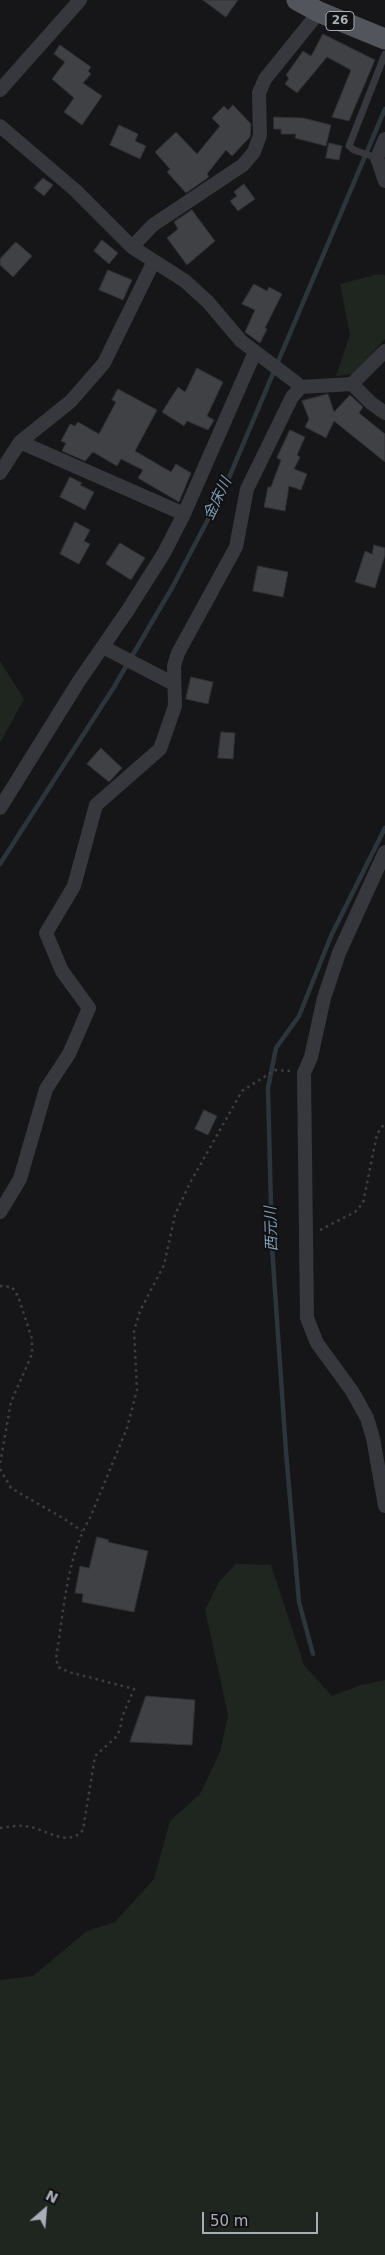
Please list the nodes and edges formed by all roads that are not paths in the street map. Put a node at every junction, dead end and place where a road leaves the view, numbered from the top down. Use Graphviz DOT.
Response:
graph roads {
  1 [pos="80,0"];
  2 [pos="297,0"];
  3 [pos="319,12"];
  4 [pos="385,39"];
  5 [pos="385,54"];
  6 [pos="0,90"];
  7 [pos="0,126"];
  8 [pos="385,138"];
  9 [pos="376,158"];
  10 [pos="385,181"];
  11 [pos="132,247"];
  12 [pos="154,261"];
  13 [pos="385,351"];
  14 [pos="255,352"];
  15 [pos="297,384"];
  16 [pos="352,384"];
  17 [pos="385,412"];
  18 [pos="20,442"];
  19 [pos="0,473"];
  20 [pos="184,514"];
  21 [pos="108,650"];
  22 [pos="174,684"];
  23 [pos="0,808"];
  24 [pos="385,852"];
  25 [pos="0,1212"];
  26 [pos="385,1506"];
  1 -- 6 [label="street"];
  2 -- 3 [label="main road, 26"];
  3 -- 4 [label="main road, 26"];
  3 -- 11 [label="street"];
  5 -- 9 [label="lane"];
  7 -- 11 [label="street"];
  8 -- 9 [label="street"];
  9 -- 10 [label="street"];
  11 -- 12 [label="street"];
  12 -- 14 [label="street"];
  12 -- 18 [label="street"];
  13 -- 16 [label="street"];
  14 -- 15 [label="street"];
  14 -- 20 [label="street"];
  15 -- 16 [label="street"];
  15 -- 22 [label="street"];
  16 -- 17 [label="street"];
  18 -- 19 [label="street"];
  18 -- 20 [label="street"];
  20 -- 21 [label="street"];
  21 -- 22 [label="street"];
  21 -- 23 [label="street"];
  22 -- 25 [label="street"];
  24 -- 26 [label="street"];
}
